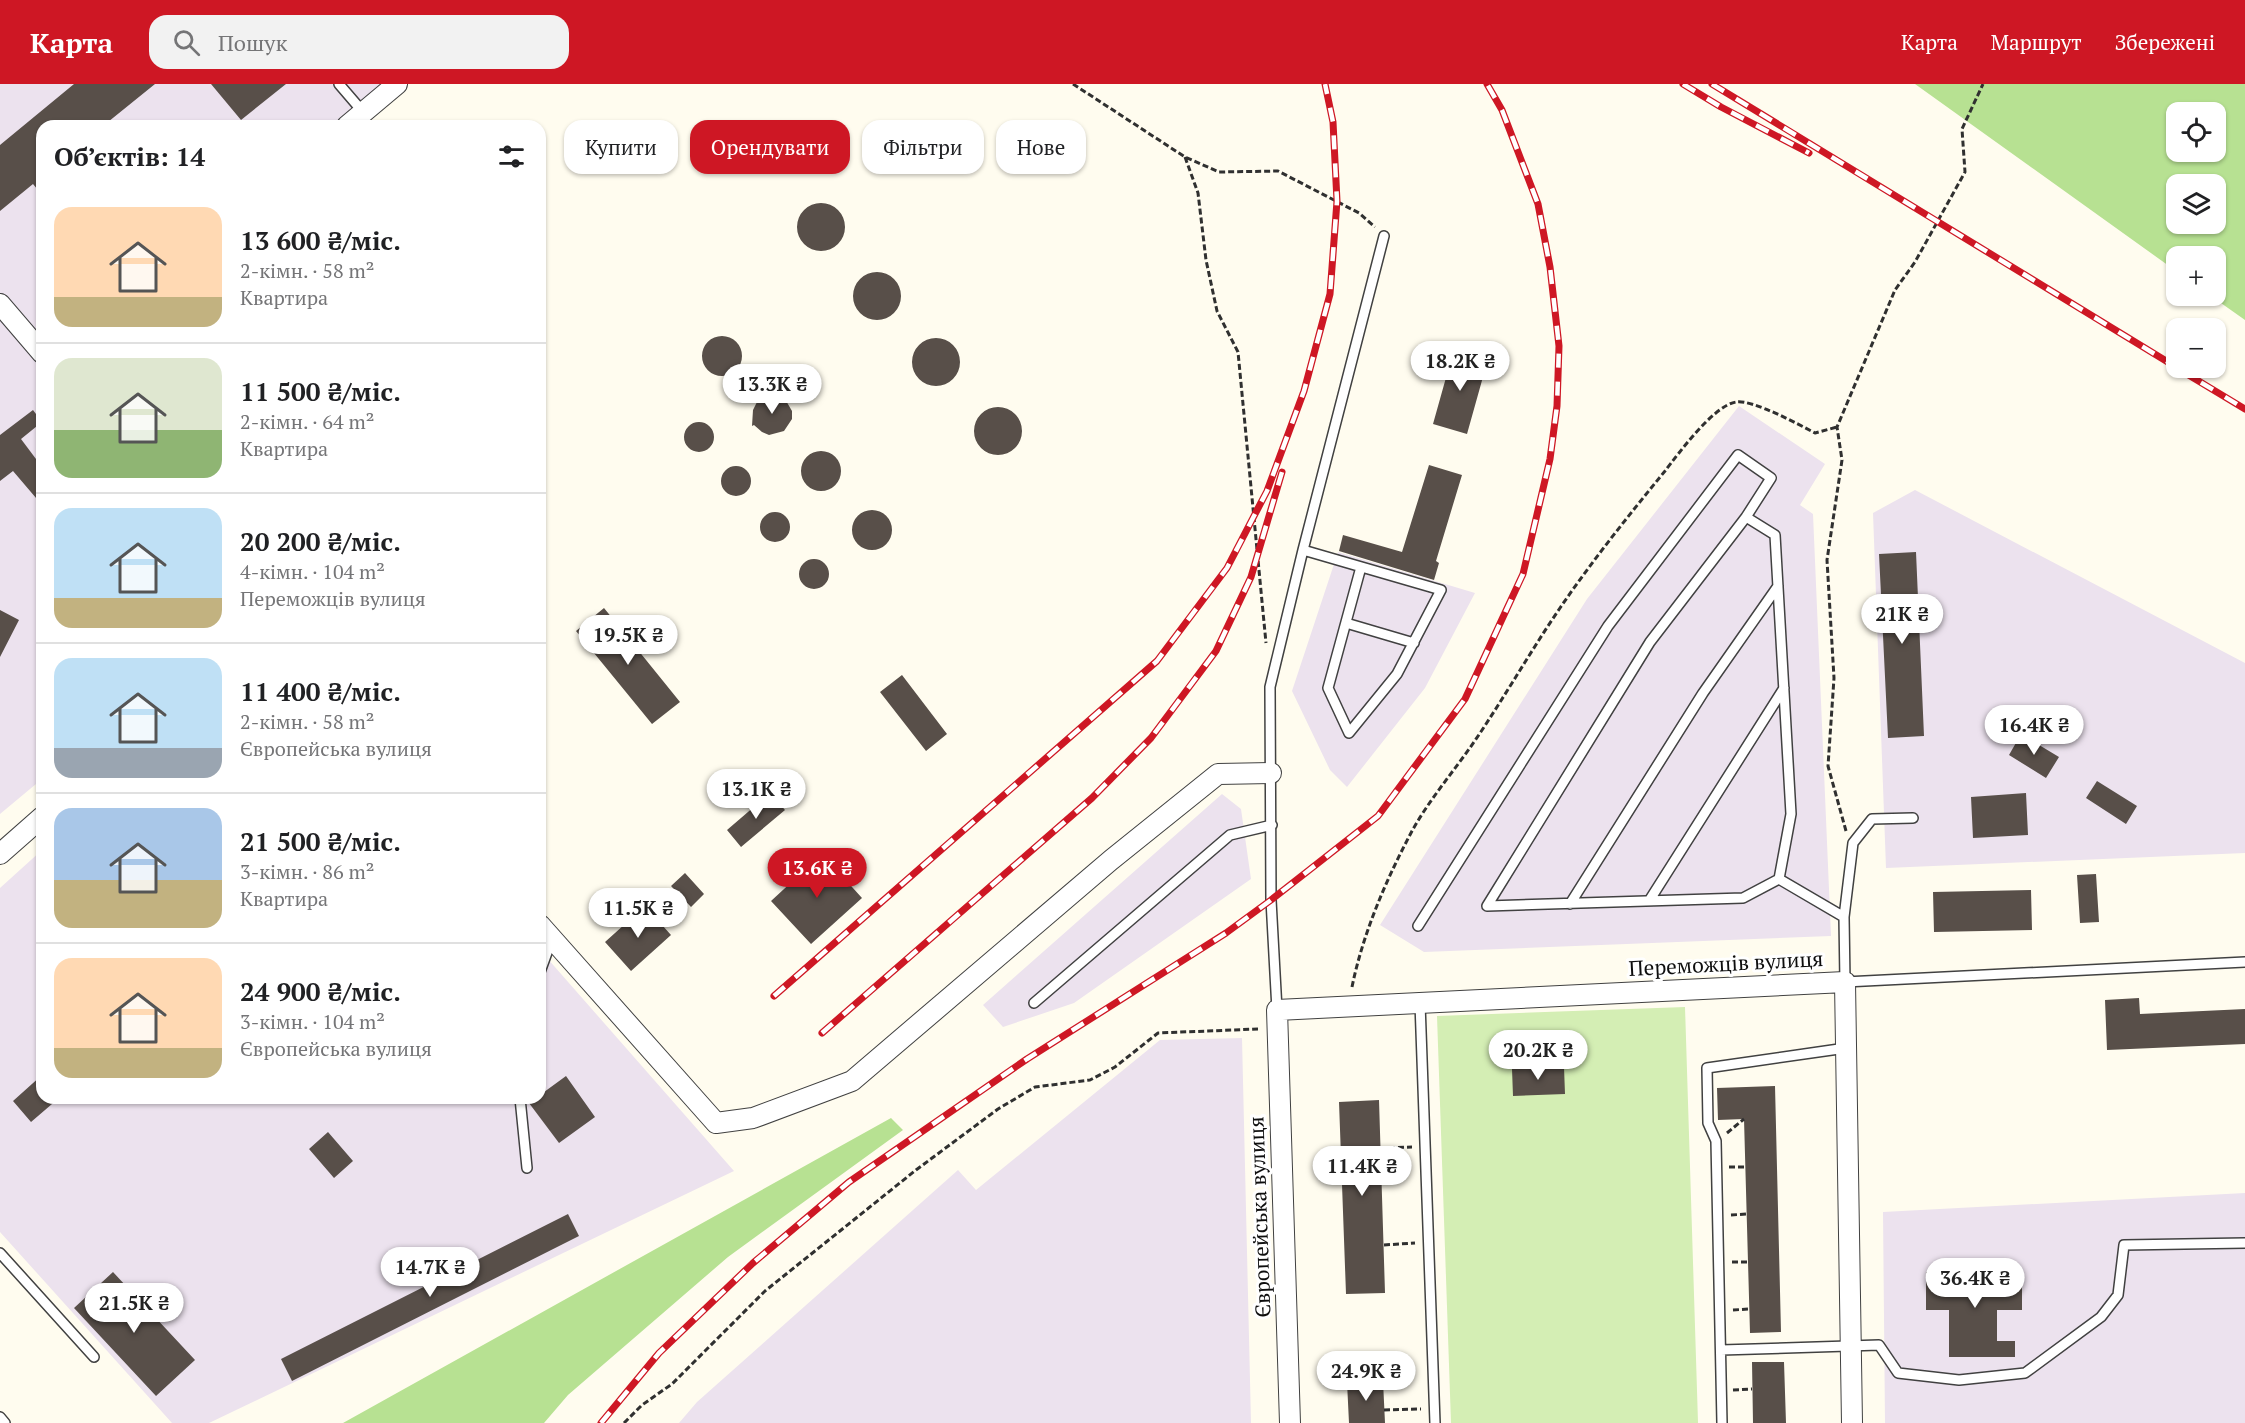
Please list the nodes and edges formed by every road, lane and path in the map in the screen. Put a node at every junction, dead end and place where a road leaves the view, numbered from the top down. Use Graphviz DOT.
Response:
graph roads {
  1 [pos="339,84"];
  2 [pos="397,84"];
  3 [pos="1072,84"];
  4 [pos="1983,84"];
  5 [pos="363,112"];
  6 [pos="354,120"];
  7 [pos="1185,157"];
  8 [pos="1384,236"];
  9 [pos="0,304"];
  10 [pos="36,346"];
  11 [pos="1837,427"];
  12 [pos="1746,517"];
  13 [pos="1303,550"];
  14 [pos="1361,567"];
  15 [pos="1778,586"];
  16 [pos="1346,623"];
  17 [pos="1414,643"];
  18 [pos="1266,652"];
  19 [pos="1784,688"];
  20 [pos="1271,773"];
  21 [pos="1913,818"];
  22 [pos="36,822"];
  23 [pos="1272,825"];
  24 [pos="1852,843"];
  25 [pos="0,854"];
  26 [pos="1779,879"];
  27 [pos="1649,901"];
  28 [pos="1570,904"];
  29 [pos="1844,917"];
  30 [pos="1418,926"];
  31 [pos="546,932"];
  32 [pos="2245,962"];
  33 [pos="1845,982"];
  34 [pos="1034,1003"];
  35 [pos="1420,1003"];
  36 [pos="1348,1007"];
  37 [pos="1277,1019"];
  38 [pos="1846,1048"];
  39 [pos="521,1104"];
  40 [pos="1744,1119"];
  41 [pos="1716,1141"];
  42 [pos="1425,1147"];
  43 [pos="1380,1148"];
  44 [pos="527,1168"];
  45 [pos="1429,1243"];
  46 [pos="2245,1243"];
  47 [pos="1384,1245"];
  48 [pos="0,1253"];
  49 [pos="1851,1346"];
  50 [pos="1721,1350"];
  51 [pos="94,1357"];
  52 [pos="1752,1389"];
  53 [pos="1722,1390"];
  54 [pos="1434,1408"];
  55 [pos="1384,1410"];
  56 [pos="0,1417"];
  57 [pos="5,1423"];
  58 [pos="624,1423"];
  59 [pos="1290,1423"];
  60 [pos="1435,1423"];
  61 [pos="1722,1423"];
  62 [pos="1852,1423"];
  1 -- 5 [label="lane"];
  2 -- 5 [label="street"];
  3 -- 7 [label="path"];
  4 -- 11 [label="path"];
  5 -- 6 [label="street"];
  7 -- 8 [label="path"];
  7 -- 18 [label="path"];
  8 -- 13 [label="lane"];
  9 -- 10 [label="street"];
  11 -- 24 [label="path"];
  11 -- 36 [label="path"];
  12 -- 15 [label="lane"];
  12 -- 28 [label="lane"];
  12 -- 30 [label="lane"];
  13 -- 14 [label="lane"];
  13 -- 20 [label="lane"];
  14 -- 16 [label="lane"];
  14 -- 17 [label="lane"];
  15 -- 19 [label="lane"];
  15 -- 28 [label="lane"];
  16 -- 17 [label="lane"];
  16 -- 17 [label="lane"];
  19 -- 26 [label="lane"];
  19 -- 27 [label="lane"];
  20 -- 23 [label="lane"];
  20 -- 31 [label="street"];
  21 -- 24 [label="lane"];
  22 -- 25 [label="street"];
  23 -- 34 [label="lane"];
  23 -- 37 [label="lane"];
  24 -- 29 [label="lane"];
  26 -- 27 [label="lane"];
  26 -- 29 [label="lane"];
  27 -- 28 [label="lane"];
  29 -- 33 [label="lane"];
  32 -- 33 [label="lane"];
  33 -- 35 [label="street, Переможців вулиця"];
  33 -- 38 [label="street, Переможців вулиця"];
  35 -- 36 [label="street, Переможців вулиця"];
  35 -- 42 [label="lane"];
  36 -- 37 [label="street, Переможців вулиця"];
  37 -- 58 [label="path"];
  37 -- 59 [label="street, Європейська вулиця"];
  38 -- 41 [label="lane"];
  38 -- 49 [label="street, Переможців вулиця"];
  39 -- 44 [label="lane"];
  40 -- 41 [label="path"];
  41 -- 50 [label="lane"];
  42 -- 43 [label="path"];
  42 -- 45 [label="lane"];
  45 -- 47 [label="path"];
  45 -- 54 [label="lane"];
  46 -- 49 [label="lane"];
  48 -- 51 [label="lane"];
  49 -- 50 [label="lane"];
  49 -- 62 [label="street, Переможців вулиця"];
  50 -- 53 [label="lane"];
  52 -- 53 [label="path"];
  53 -- 61 [label="lane"];
  54 -- 55 [label="path"];
  54 -- 60 [label="lane"];
  56 -- 57 [label="lane"];
}
